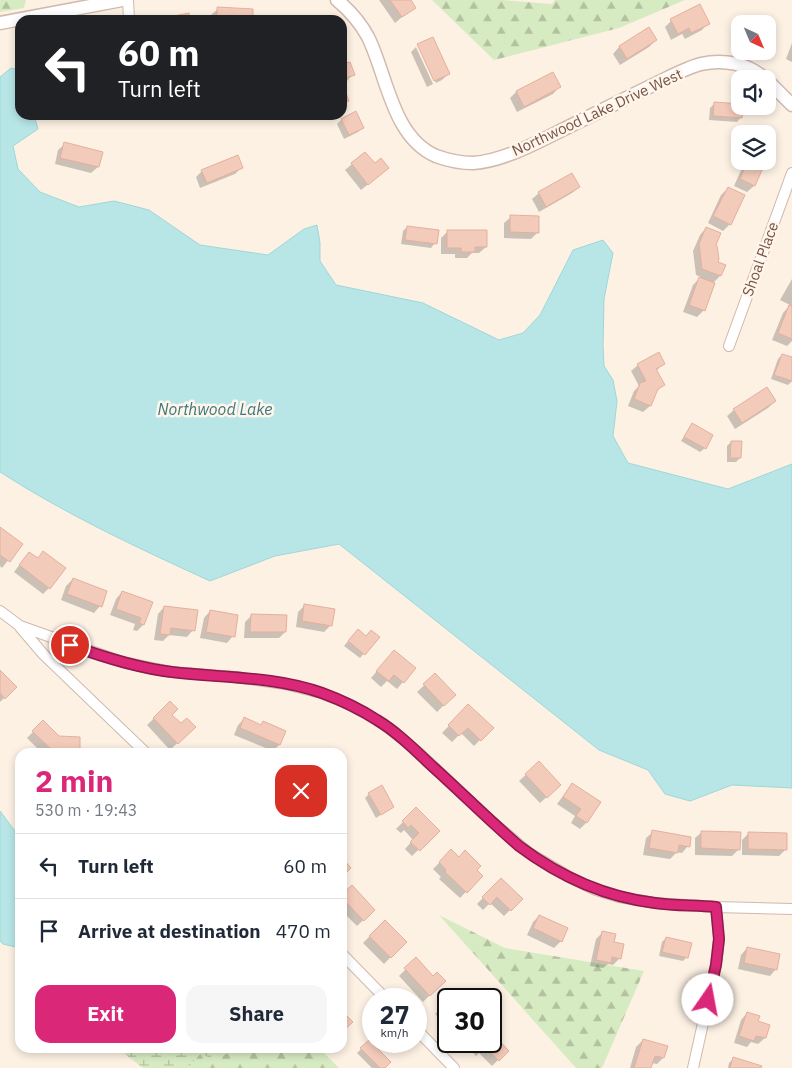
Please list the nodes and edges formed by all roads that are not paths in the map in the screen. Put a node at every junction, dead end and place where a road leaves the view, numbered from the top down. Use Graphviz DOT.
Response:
graph roads {
  1 [pos="122,0"];
  2 [pos="128,0"];
  3 [pos="336,0"];
  4 [pos="42,15"];
  5 [pos="129,15"];
  6 [pos="15,20"];
  7 [pos="0,23"];
  8 [pos="751,70"];
  9 [pos="776,90"];
  10 [pos="792,105"];
  11 [pos="792,173"];
  12 [pos="729,346"];
  13 [pos="0,611"];
  14 [pos="20,626"];
  15 [pos="141,748"];
  16 [pos="716,907"];
  17 [pos="792,909"];
  18 [pos="347,959"];
  19 [pos="375,988"];
  20 [pos="427,1040"];
  21 [pos="454,1068"];
  22 [pos="693,1068"];
  1 -- 4 [label="street"];
  2 -- 5 [label="street"];
  3 -- 8 [label="street, Northwood Lake Drive West"];
  6 -- 7 [label="street"];
  9 -- 10 [label="street, Northwood Lake Drive West"];
  11 -- 12 [label="street, Shoal Place"];
  13 -- 14 [label="street"];
  14 -- 15 [label="street"];
  14 -- 16 [label="street"];
  16 -- 17 [label="street"];
  16 -- 22 [label="street"];
  18 -- 19 [label="street"];
  20 -- 21 [label="street"];
}
